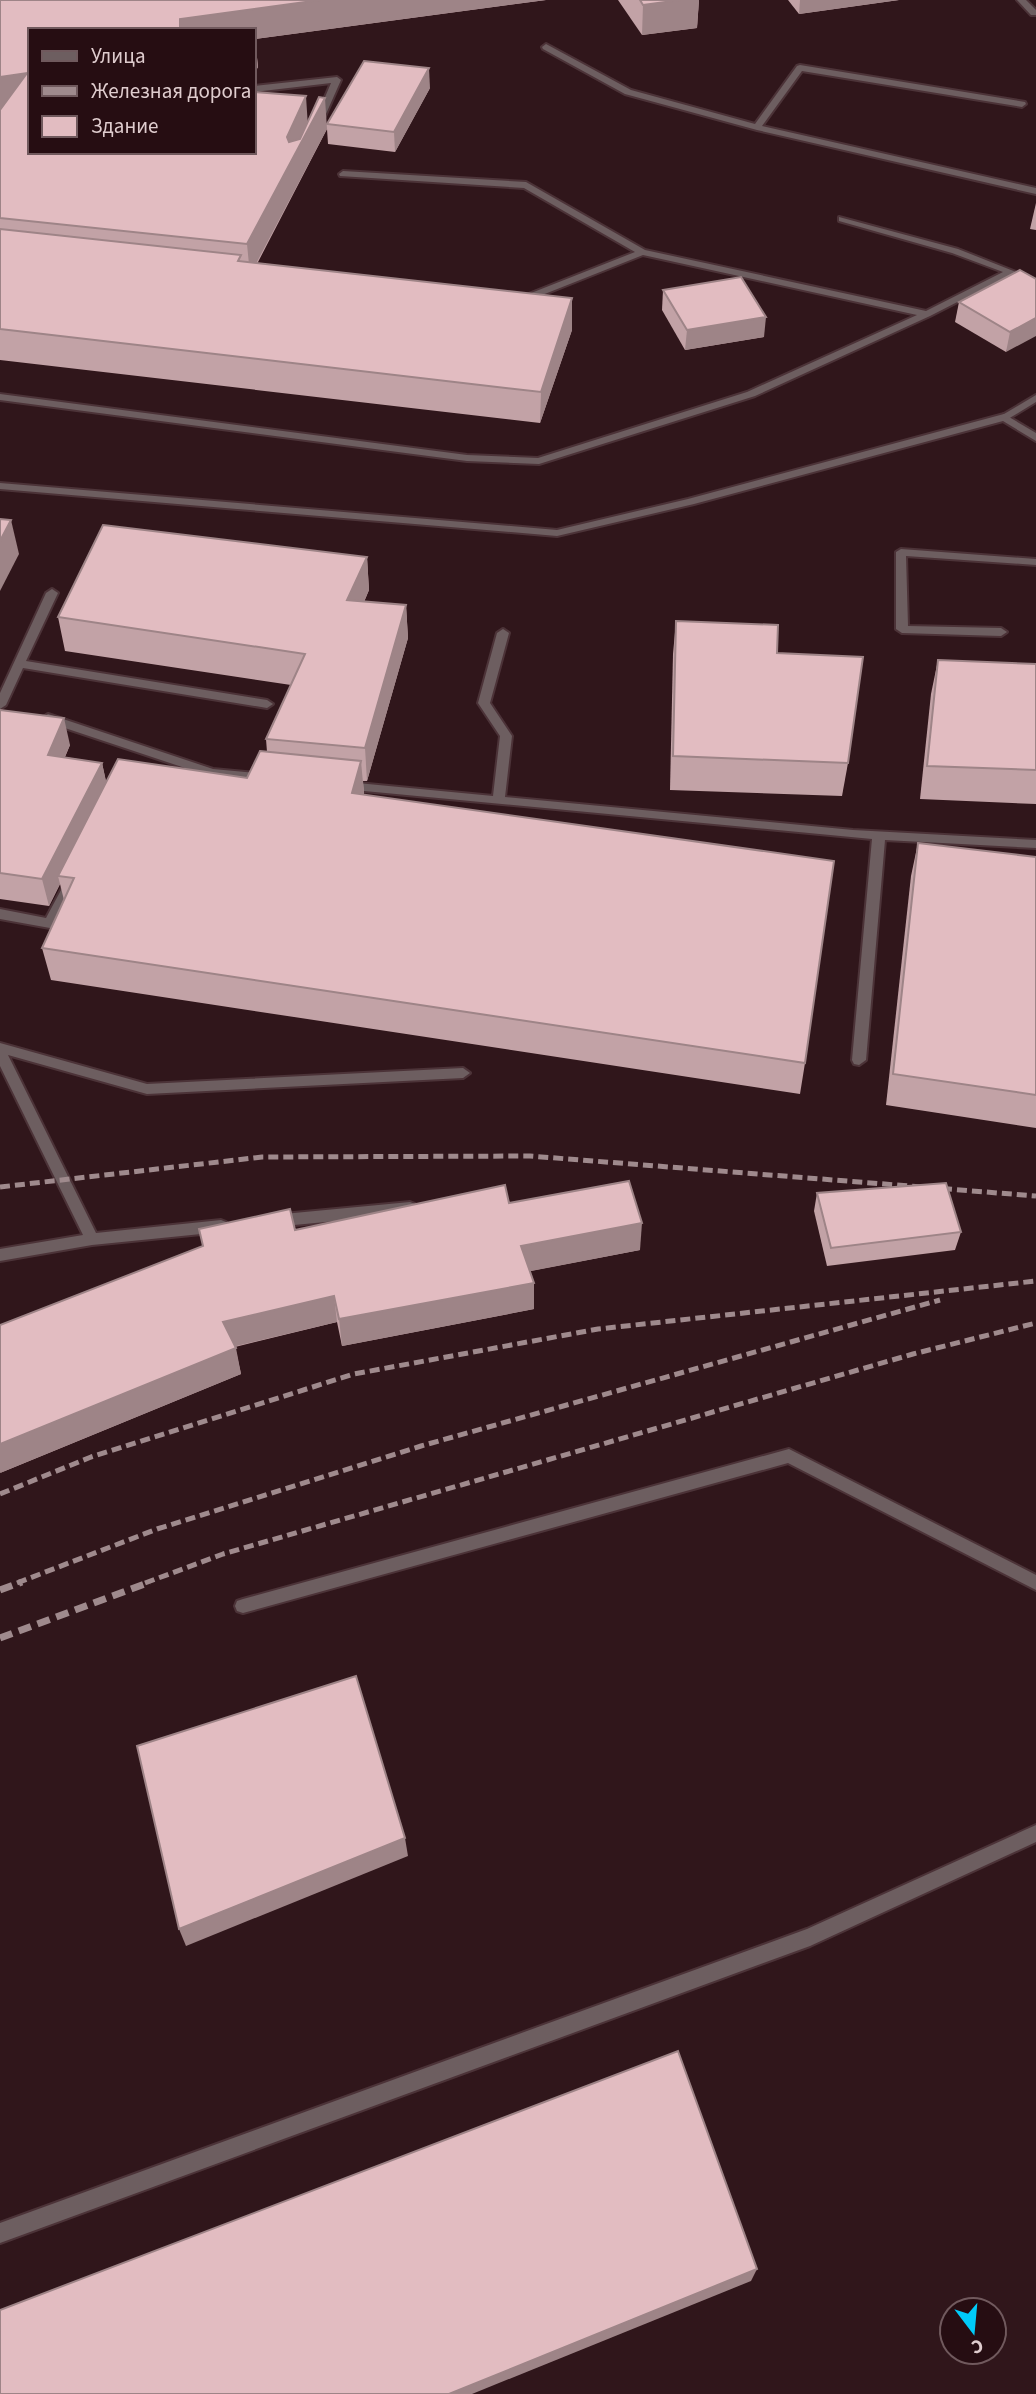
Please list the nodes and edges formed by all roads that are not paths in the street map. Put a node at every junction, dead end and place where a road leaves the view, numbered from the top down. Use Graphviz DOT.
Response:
graph roads {
  1 [pos="1021,0"];
  2 [pos="1034,13"];
  3 [pos="546,47"];
  4 [pos="256,89"];
  5 [pos="1022,104"];
  6 [pos="758,127"];
  7 [pos="315,130"];
  8 [pos="343,174"];
  9 [pos="1036,191"];
  10 [pos="842,219"];
  11 [pos="642,252"];
  12 [pos="503,308"];
  13 [pos="926,314"];
  14 [pos="0,397"];
  15 [pos="1036,397"];
  16 [pos="1004,417"];
  17 [pos="1036,438"];
  18 [pos="0,486"];
  19 [pos="1036,562"];
  20 [pos="52,593"];
  21 [pos="1001,632"];
  22 [pos="503,633"];
  23 [pos="19,664"];
  24 [pos="267,704"];
  25 [pos="0,705"];
  26 [pos="38,717"];
  27 [pos="138,748"];
  28 [pos="131,760"];
  29 [pos="281,779"];
  30 [pos="335,785"];
  31 [pos="499,800"];
  32 [pos="879,835"];
  33 [pos="1036,844"];
  34 [pos="75,873"];
  35 [pos="0,914"];
  36 [pos="0,1050"];
  37 [pos="859,1060"];
  38 [pos="463,1073"];
  39 [pos="423,1206"];
  40 [pos="258,1223"];
  41 [pos="230,1226"];
  42 [pos="92,1239"];
  43 [pos="0,1255"];
  44 [pos="1036,1583"];
  45 [pos="243,1606"];
  46 [pos="1036,1832"];
  47 [pos="0,2234"];
  1 -- 2 [label="street"];
  3 -- 6 [label="street"];
  4 -- 7 [label="street"];
  5 -- 6 [label="street"];
  6 -- 9 [label="street"];
  8 -- 11 [label="street"];
  10 -- 13 [label="street"];
  11 -- 12 [label="street"];
  11 -- 13 [label="street"];
  13 -- 14 [label="street"];
  15 -- 16 [label="street"];
  16 -- 17 [label="street"];
  16 -- 18 [label="street"];
  19 -- 21 [label="street"];
  20 -- 23 [label="street"];
  22 -- 31 [label="street"];
  23 -- 24 [label="street"];
  23 -- 25 [label="street"];
  26 -- 27 [label="street"];
  27 -- 28 [label="street"];
  27 -- 29 [label="street"];
  30 -- 31 [label="street"];
  31 -- 32 [label="street"];
  32 -- 33 [label="street"];
  32 -- 37 [label="street"];
  34 -- 35 [label="street"];
  36 -- 38 [label="street"];
  36 -- 42 [label="street"];
  39 -- 40 [label="street"];
  41 -- 42 [label="street"];
  42 -- 43 [label="street"];
  44 -- 45 [label="street"];
  46 -- 47 [label="street"];
}
